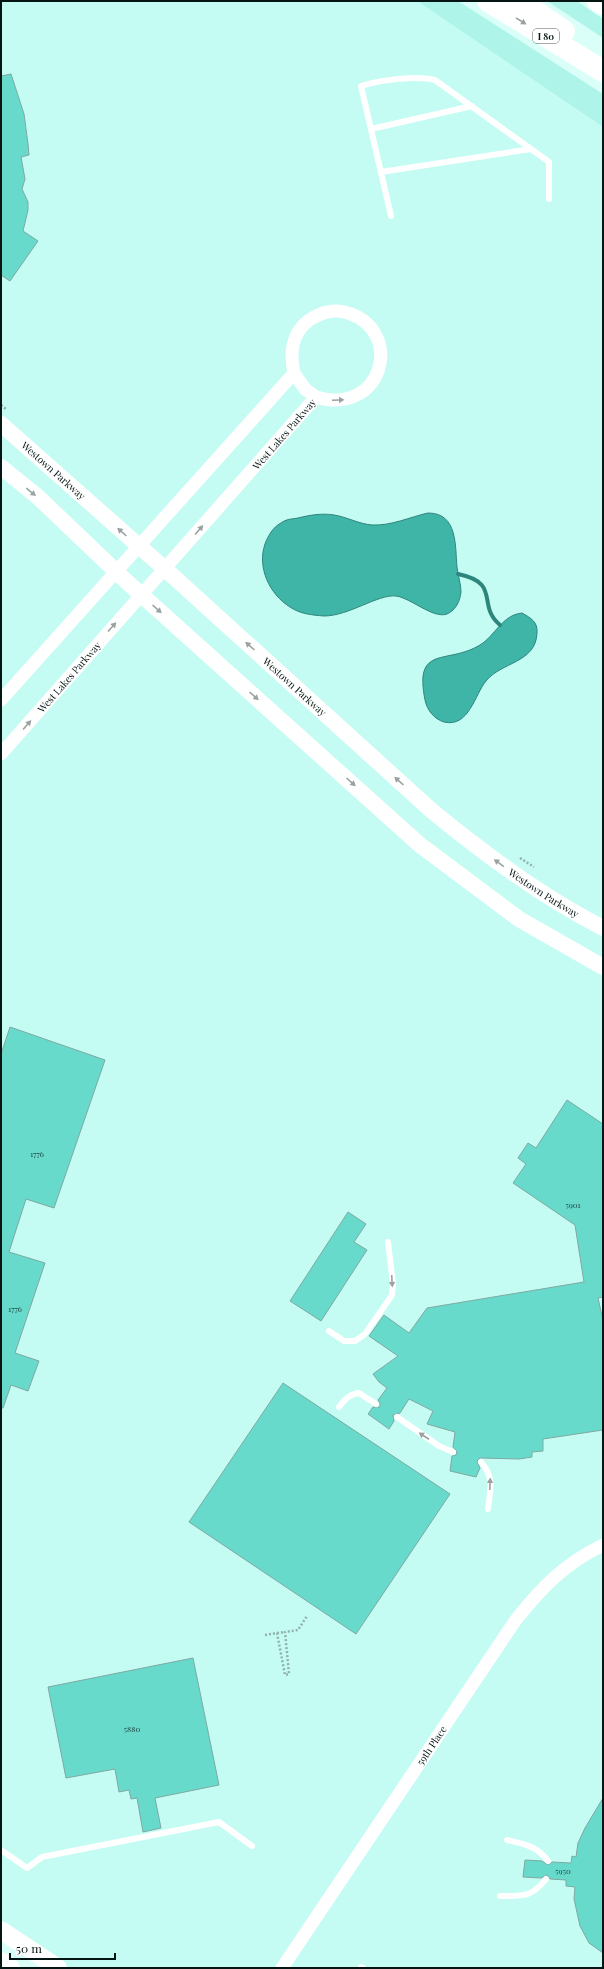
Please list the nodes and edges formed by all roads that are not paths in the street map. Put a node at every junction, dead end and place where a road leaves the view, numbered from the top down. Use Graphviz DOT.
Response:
graph roads {
  1 [pos="488,1"];
  2 [pos="520,1"];
  3 [pos="598,1"];
  4 [pos="603,4"];
  5 [pos="603,59"];
  6 [pos="603,72"];
  7 [pos="472,106"];
  8 [pos="371,129"];
  9 [pos="531,150"];
  10 [pos="381,172"];
  11 [pos="549,199"];
  12 [pos="391,216"];
  13 [pos="294,374"];
  14 [pos="316,397"];
  15 [pos="1,424"];
  16 [pos="1,467"];
  17 [pos="138,546"];
  18 [pos="165,569"];
  19 [pos="116,572"];
  20 [pos="141,595"];
  21 [pos="1,700"];
  22 [pos="1,754"];
  23 [pos="603,928"];
  24 [pos="603,967"];
  25 [pos="388,1242"];
  26 [pos="329,1331"];
  27 [pos="376,1404"];
  28 [pos="339,1407"];
  29 [pos="397,1418"];
  30 [pos="453,1452"];
  31 [pos="481,1462"];
  32 [pos="488,1509"];
  33 [pos="603,1545"];
  34 [pos="507,1840"];
  35 [pos="252,1846"];
  36 [pos="1,1850"];
  37 [pos="548,1861"];
  38 [pos="546,1879"];
  39 [pos="500,1896"];
  40 [pos="1,1930"];
  41 [pos="1,1961"];
  42 [pos="12,1968"];
  43 [pos="58,1968"];
  44 [pos="282,1968"];
  1 -- 6 [label="highway, I 80, one-way"];
  2 -- 5 [label="highway"];
  3 -- 4 [label="highway"];
  7 -- 8 [label="lane"];
  7 -- 8 [label="lane"];
  7 -- 9 [label="lane"];
  8 -- 10 [label="lane"];
  9 -- 10 [label="lane"];
  9 -- 11 [label="lane"];
  10 -- 12 [label="lane"];
  13 -- 14 [label="street"];
  14 -- 13 [label="street, West Lakes Parkway, one-way"];
  13 -- 17 [label="street"];
  18 -- 14 [label="street, West Lakes Parkway, one-way"];
  17 -- 15 [label="street, Westown Parkway, one-way"];
  16 -- 19 [label="street, one-way"];
  17 -- 18 [label="street, Westown Parkway"];
  17 -- 19 [label="street"];
  18 -- 20 [label="street, West Lakes Parkway"];
  23 -- 18 [label="street, Westown Parkway, one-way"];
  19 -- 20 [label="street"];
  19 -- 21 [label="street"];
  22 -- 20 [label="street, West Lakes Parkway, one-way"];
  20 -- 24 [label="street, one-way"];
  25 -- 26 [label="lane, one-way"];
  27 -- 28 [label="lane"];
  30 -- 29 [label="lane, one-way"];
  32 -- 31 [label="lane, one-way"];
  33 -- 44 [label="street, 59th Place"];
  34 -- 37 [label="lane"];
  35 -- 36 [label="lane"];
  38 -- 39 [label="lane"];
  40 -- 43 [label="main road"];
  41 -- 42 [label="main road"];
}
